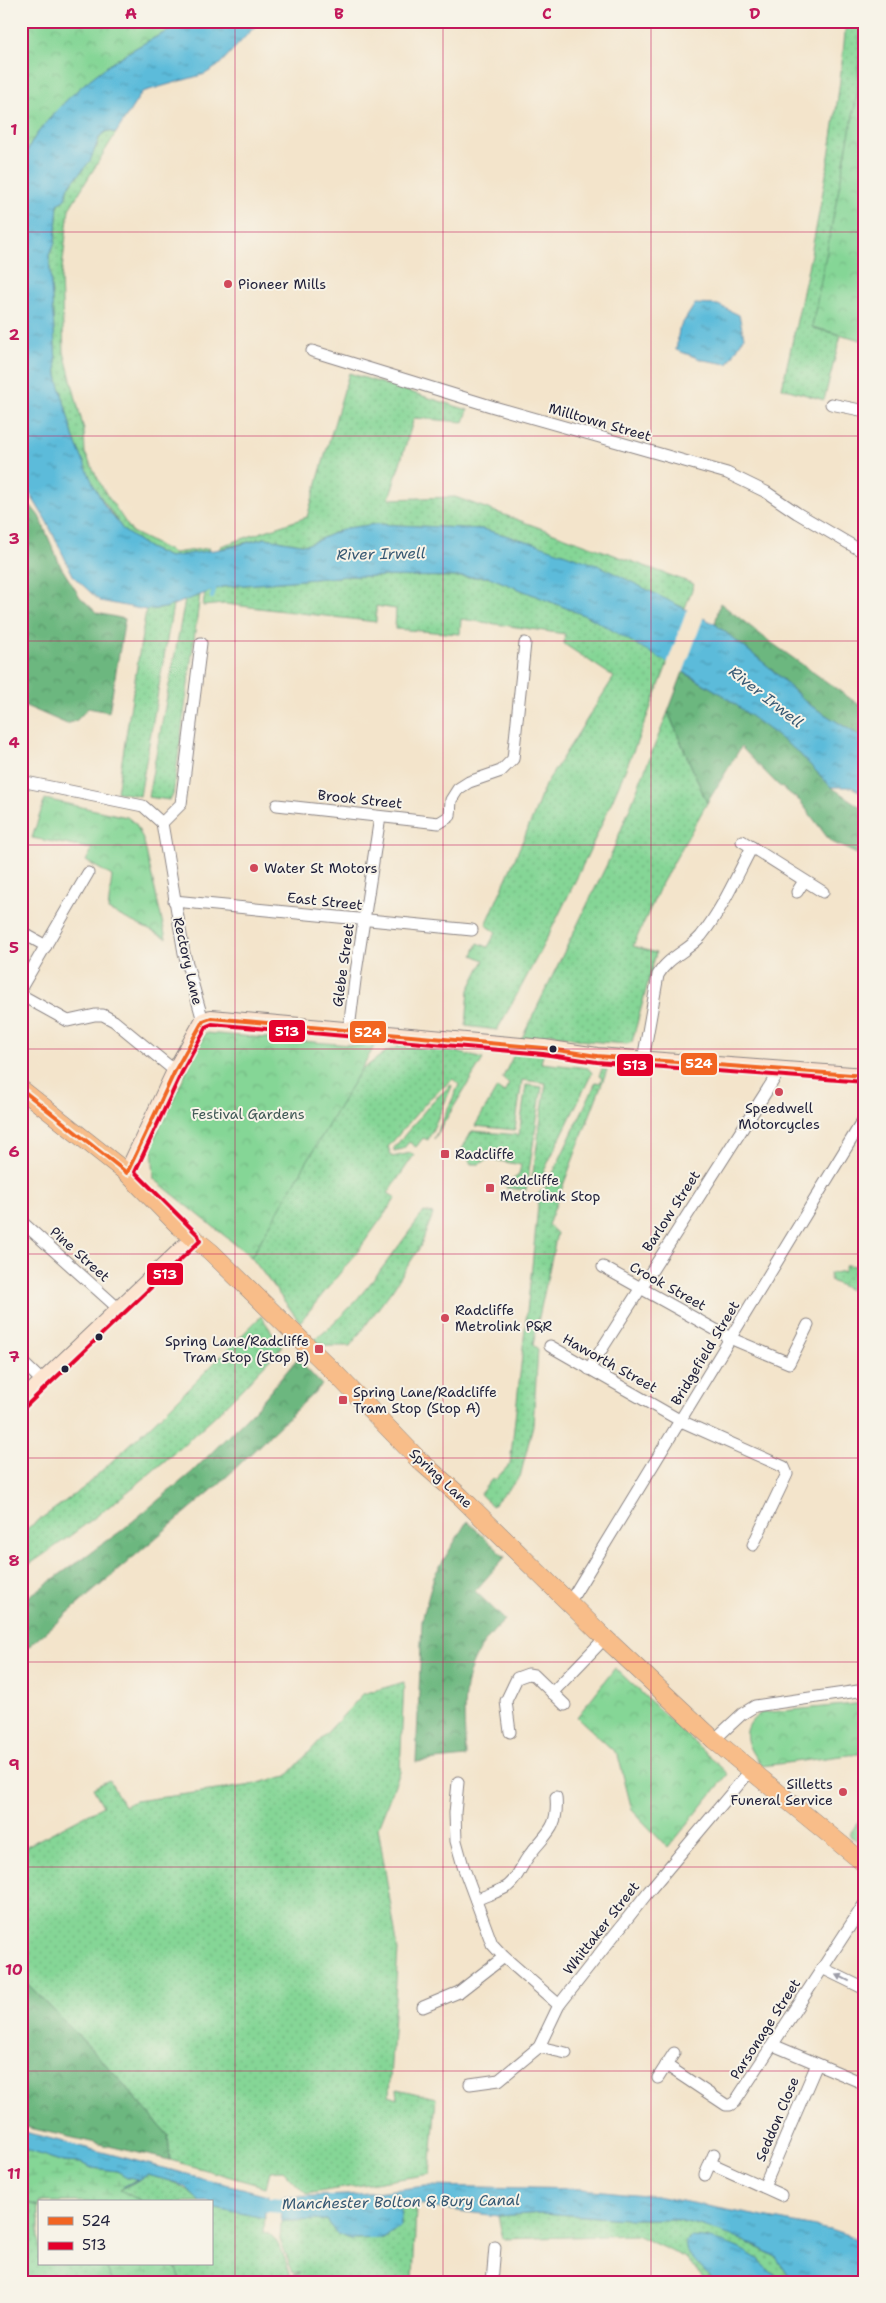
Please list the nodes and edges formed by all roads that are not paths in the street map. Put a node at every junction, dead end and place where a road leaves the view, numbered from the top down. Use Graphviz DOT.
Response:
graph roads {
  1 [pos="312,351"];
  2 [pos="831,404"];
  3 [pos="865,411"];
  4 [pos="865,553"];
  5 [pos="201,643"];
  6 [pos="525,643"];
  7 [pos="21,781"];
  8 [pos="277,805"];
  9 [pos="380,817"];
  10 [pos="162,823"];
  11 [pos="742,841"];
  12 [pos="752,847"];
  13 [pos="88,873"];
  14 [pos="804,881"];
  15 [pos="797,892"];
  16 [pos="823,892"];
  17 [pos="174,901"];
  18 [pos="364,920"];
  19 [pos="472,930"];
  20 [pos="21,932"];
  21 [pos="46,946"];
  22 [pos="21,988"];
  23 [pos="21,995"];
  24 [pos="203,1021"];
  25 [pos="349,1029"];
  26 [pos="643,1060"];
  27 [pos="780,1070"];
  28 [pos="175,1071"];
  29 [pos="863,1072"];
  30 [pos="21,1089"];
  31 [pos="865,1117"];
  32 [pos="127,1173"];
  33 [pos="21,1221"];
  34 [pos="194,1240"];
  35 [pos="603,1267"];
  36 [pos="640,1287"];
  37 [pos="120,1310"];
  38 [pos="808,1325"];
  39 [pos="732,1339"];
  40 [pos="550,1346"];
  41 [pos="21,1361"];
  42 [pos="589,1369"];
  43 [pos="42,1381"];
  44 [pos="21,1402"];
  45 [pos="681,1421"];
  46 [pos="753,1545"];
  47 [pos="569,1603"];
  48 [pos="605,1638"];
  49 [pos="865,1690"];
  50 [pos="552,1692"];
  51 [pos="565,1706"];
  52 [pos="510,1732"];
  53 [pos="714,1740"];
  54 [pos="750,1771"];
  55 [pos="458,1782"];
  56 [pos="556,1797"];
  57 [pos="865,1864"];
  58 [pos="476,1900"];
  59 [pos="865,1903"];
  60 [pos="504,1957"];
  61 [pos="822,1968"];
  62 [pos="865,1989"];
  63 [pos="559,2005"];
  64 [pos="423,2007"];
  65 [pos="773,2045"];
  66 [pos="539,2046"];
  67 [pos="566,2053"];
  68 [pos="674,2053"];
  69 [pos="817,2064"];
  70 [pos="666,2065"];
  71 [pos="658,2078"];
  72 [pos="470,2084"];
  73 [pos="865,2084"];
  74 [pos="705,2175"];
  75 [pos="764,2187"];
  76 [pos="781,2195"];
  77 [pos="495,2247"];
  78 [pos="492,2282"];
  1 -- 4 [label="street, Milltown Street"];
  2 -- 3 [label="street"];
  5 -- 10 [label="street"];
  6 -- 9 [label="street, Brook Street"];
  7 -- 10 [label="street"];
  8 -- 9 [label="street, Brook Street"];
  9 -- 18 [label="street, Glebe Street"];
  10 -- 17 [label="street, Rectory Lane"];
  11 -- 12 [label="street"];
  12 -- 14 [label="street"];
  12 -- 26 [label="street"];
  13 -- 21 [label="street"];
  14 -- 15 [label="street"];
  14 -- 16 [label="street"];
  17 -- 18 [label="street, East Street"];
  17 -- 24 [label="street, Rectory Lane"];
  18 -- 19 [label="street, East Street"];
  18 -- 25 [label="street, Glebe Street"];
  20 -- 21 [label="street"];
  21 -- 22 [label="street"];
  23 -- 28 [label="street"];
  24 -- 25 [label="street"];
  24 -- 28 [label="street, Rectory Lane"];
  25 -- 26 [label="street"];
  26 -- 27 [label="street"];
  27 -- 29 [label="street"];
  27 -- 36 [label="street, Barlow Street"];
  28 -- 32 [label="street, Rectory Lane"];
  30 -- 32 [label="main road, Spring Lane"];
  31 -- 39 [label="street, Bridgefield Street"];
  32 -- 34 [label="main road, Spring Lane"];
  33 -- 37 [label="street, Pine Street"];
  34 -- 37 [label="street"];
  34 -- 47 [label="main road, Spring Lane"];
  35 -- 36 [label="street, Crook Street"];
  36 -- 39 [label="street, Crook Street"];
  36 -- 42 [label="street, Barlow Street"];
  37 -- 43 [label="street"];
  38 -- 39 [label="street, Crook Street"];
  39 -- 45 [label="street, Bridgefield Street"];
  40 -- 42 [label="street, Haworth Street"];
  41 -- 43 [label="street"];
  42 -- 45 [label="street, Haworth Street"];
  43 -- 44 [label="street"];
  45 -- 46 [label="street, Haworth Street"];
  45 -- 47 [label="street, Bridgefield Street"];
  47 -- 48 [label="main road, Spring Lane"];
  48 -- 50 [label="street"];
  48 -- 53 [label="main road, Spring Lane"];
  49 -- 53 [label="street"];
  50 -- 51 [label="street"];
  50 -- 52 [label="street"];
  53 -- 54 [label="main road, Spring Lane"];
  54 -- 57 [label="main road, Spring Lane"];
  54 -- 63 [label="street, Whittaker Street"];
  55 -- 58 [label="street"];
  56 -- 58 [label="street"];
  58 -- 60 [label="street"];
  59 -- 61 [label="street, Parsonage Street"];
  60 -- 63 [label="street"];
  60 -- 64 [label="street"];
  62 -- 61 [label="street, one-way"];
  61 -- 65 [label="street, Parsonage Street"];
  63 -- 66 [label="street, Whittaker Street"];
  65 -- 69 [label="street"];
  65 -- 70 [label="street, Parsonage Street"];
  66 -- 67 [label="street"];
  66 -- 72 [label="street, Whittaker Street"];
  68 -- 70 [label="street"];
  69 -- 73 [label="street"];
  69 -- 75 [label="street, Seddon Close"];
  70 -- 71 [label="street"];
  74 -- 75 [label="street"];
  75 -- 76 [label="street"];
  77 -- 78 [label="street"];
}
